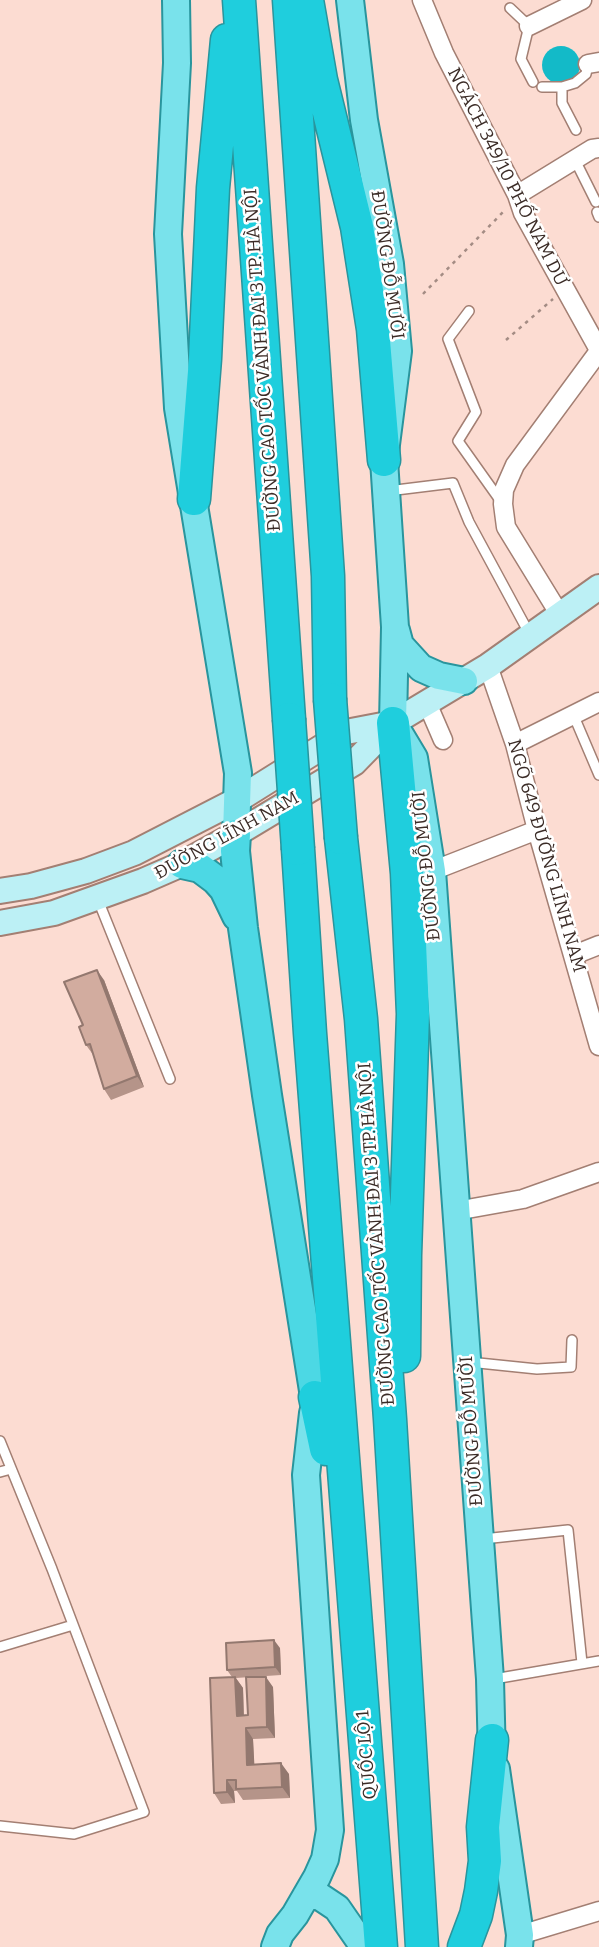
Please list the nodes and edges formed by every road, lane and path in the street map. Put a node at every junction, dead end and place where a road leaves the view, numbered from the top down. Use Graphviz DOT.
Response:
graph roads {
  1 [pos="176,0"];
  2 [pos="228,0"];
  3 [pos="239,0"];
  4 [pos="289,0"];
  5 [pos="307,0"];
  6 [pos="350,0"];
  7 [pos="422,0"];
  8 [pos="582,0"];
  9 [pos="510,8"];
  10 [pos="530,26"];
  11 [pos="594,63"];
  12 [pos="533,82"];
  13 [pos="562,86"];
  14 [pos="542,87"];
  15 [pos="576,130"];
  16 [pos="599,148"];
  17 [pos="575,160"];
  18 [pos="518,199"];
  19 [pos="596,202"];
  20 [pos="563,285"];
  21 [pos="423,294"];
  22 [pos="469,311"];
  23 [pos="506,340"];
  24 [pos="599,350"];
  25 [pos="385,475"];
  26 [pos="194,499"];
  27 [pos="503,504"];
  28 [pos="599,587"];
  29 [pos="560,615"];
  30 [pos="395,627"];
  31 [pos="530,635"];
  32 [pos="488,666"];
  33 [pos="464,681"];
  34 [pos="599,702"];
  35 [pos="427,703"];
  36 [pos="573,714"];
  37 [pos="393,723"];
  38 [pos="443,740"];
  39 [pos="515,744"];
  40 [pos="599,775"];
  41 [pos="239,799"];
  42 [pos="537,830"];
  43 [pos="236,834"];
  44 [pos="182,864"];
  45 [pos="432,871"];
  46 [pos="0,891"];
  47 [pos="97,899"];
  48 [pos="0,923"];
  49 [pos="243,928"];
  50 [pos="599,945"];
  51 [pos="574,955"];
  52 [pos="598,1041"];
  53 [pos="170,1079"];
  54 [pos="599,1172"];
  55 [pos="456,1211"];
  56 [pos="572,1340"];
  57 [pos="467,1362"];
  58 [pos="315,1397"];
  59 [pos="0,1441"];
  60 [pos="11,1469"];
  61 [pos="0,1472"];
  62 [pos="479,1539"];
  63 [pos="352,1563"];
  64 [pos="74,1625"];
  65 [pos="403,1631"];
  66 [pos="0,1647"];
  67 [pos="599,1661"];
  68 [pos="582,1663"];
  69 [pos="490,1679"];
  70 [pos="492,1740"];
  71 [pos="0,1826"];
  72 [pos="306,1896"];
  73 [pos="599,1911"];
  74 [pos="520,1941"];
  75 [pos="366,1945"];
  76 [pos="275,1947"];
  77 [pos="422,1947"];
  78 [pos="464,1947"];
  79 [pos="472,1947"];
  1 -- 26 [label="main road"];
  2 -- 26 [label="highway"];
  3 -- 63 [label="highway, ĐƯỜNG CAO TỐC VÀNH ĐAI 3 TP. HÀ NỘI, bridge"];
  4 -- 65 [label="highway, ĐƯỜNG CAO TỐC VÀNH ĐAI 3 TP. HÀ NỘI, bridge"];
  5 -- 25 [label="highway"];
  6 -- 25 [label="main road, ĐƯỜNG ĐỖ MƯỜI"];
  7 -- 18 [label="street, NGÁCH 349/10 PHỐ NAM DƯ"];
  8 -- 10 [label="street"];
  9 -- 10 [label="lane"];
  10 -- 12 [label="lane"];
  11 -- 13 [label="lane"];
  13 -- 14 [label="lane"];
  13 -- 15 [label="lane"];
  16 -- 17 [label="street"];
  17 -- 18 [label="street"];
  17 -- 19 [label="lane"];
  18 -- 20 [label="street, NGÁCH 349/10 PHỐ NAM DƯ"];
  18 -- 21 [label="path"];
  20 -- 23 [label="path"];
  20 -- 24 [label="street, NGÁCH 349/10 PHỐ NAM DƯ"];
  22 -- 27 [label="lane"];
  24 -- 27 [label="street"];
  25 -- 30 [label="main road, ĐƯỜNG ĐỖ MƯỜI"];
  25 -- 31 [label="lane"];
  26 -- 41 [label="main road"];
  27 -- 29 [label="street"];
  28 -- 29 [label="main road, ĐƯỜNG LĨNH NAM"];
  29 -- 31 [label="main road, ĐƯỜNG LĨNH NAM"];
  30 -- 33 [label="main road"];
  30 -- 37 [label="main road, ĐƯỜNG ĐỖ MƯỜI"];
  31 -- 32 [label="main road, ĐƯỜNG LĨNH NAM"];
  32 -- 33 [label="main road, ĐƯỜNG LĨNH NAM"];
  32 -- 39 [label="street, NGÕ 649 ĐƯỜNG LĨNH NAM"];
  33 -- 35 [label="main road, ĐƯỜNG LĨNH NAM"];
  34 -- 36 [label="street"];
  35 -- 37 [label="main road, ĐƯỜNG LĨNH NAM"];
  35 -- 38 [label="street"];
  36 -- 39 [label="street"];
  36 -- 40 [label="lane"];
  37 -- 41 [label="main road, ĐƯỜNG LĨNH NAM"];
  37 -- 43 [label="main road, ĐƯỜNG LĨNH NAM"];
  37 -- 45 [label="main road, ĐƯỜNG ĐỖ MƯỜI"];
  37 -- 65 [label="highway"];
  39 -- 42 [label="street, NGÕ 649 ĐƯỜNG LĨNH NAM"];
  41 -- 43 [label="main road"];
  41 -- 46 [label="main road, ĐƯỜNG LĨNH NAM"];
  42 -- 45 [label="street"];
  42 -- 51 [label="street, NGÕ 649 ĐƯỜNG LĨNH NAM"];
  43 -- 44 [label="main road, ĐƯỜNG LĨNH NAM"];
  43 -- 49 [label="highway"];
  44 -- 47 [label="main road, ĐƯỜNG LĨNH NAM"];
  44 -- 49 [label="highway"];
  45 -- 55 [label="main road, ĐƯỜNG ĐỖ MƯỜI"];
  47 -- 48 [label="main road, ĐƯỜNG LĨNH NAM"];
  47 -- 53 [label="lane"];
  49 -- 58 [label="highway"];
  50 -- 51 [label="street"];
  51 -- 52 [label="street, NGÕ 649 ĐƯỜNG LĨNH NAM"];
  54 -- 55 [label="street"];
  55 -- 57 [label="main road, ĐƯỜNG ĐỖ MƯỜI"];
  56 -- 57 [label="lane"];
  57 -- 62 [label="main road, ĐƯỜNG ĐỖ MƯỜI"];
  58 -- 63 [label="highway"];
  58 -- 72 [label="main road"];
  59 -- 60 [label="lane"];
  60 -- 61 [label="lane"];
  60 -- 64 [label="lane"];
  62 -- 68 [label="lane"];
  62 -- 69 [label="main road, ĐƯỜNG ĐỖ MƯỜI"];
  63 -- 75 [label="highway, QUỐC LỘ 1"];
  64 -- 66 [label="lane"];
  64 -- 71 [label="lane"];
  65 -- 77 [label="highway"];
  67 -- 68 [label="lane"];
  68 -- 69 [label="lane"];
  69 -- 70 [label="main road, ĐƯỜNG ĐỖ MƯỜI"];
  70 -- 74 [label="main road"];
  70 -- 78 [label="highway"];
  70 -- 79 [label="main road"];
  72 -- 75 [label="main road"];
  72 -- 76 [label="main road"];
  73 -- 74 [label="street"];
}
